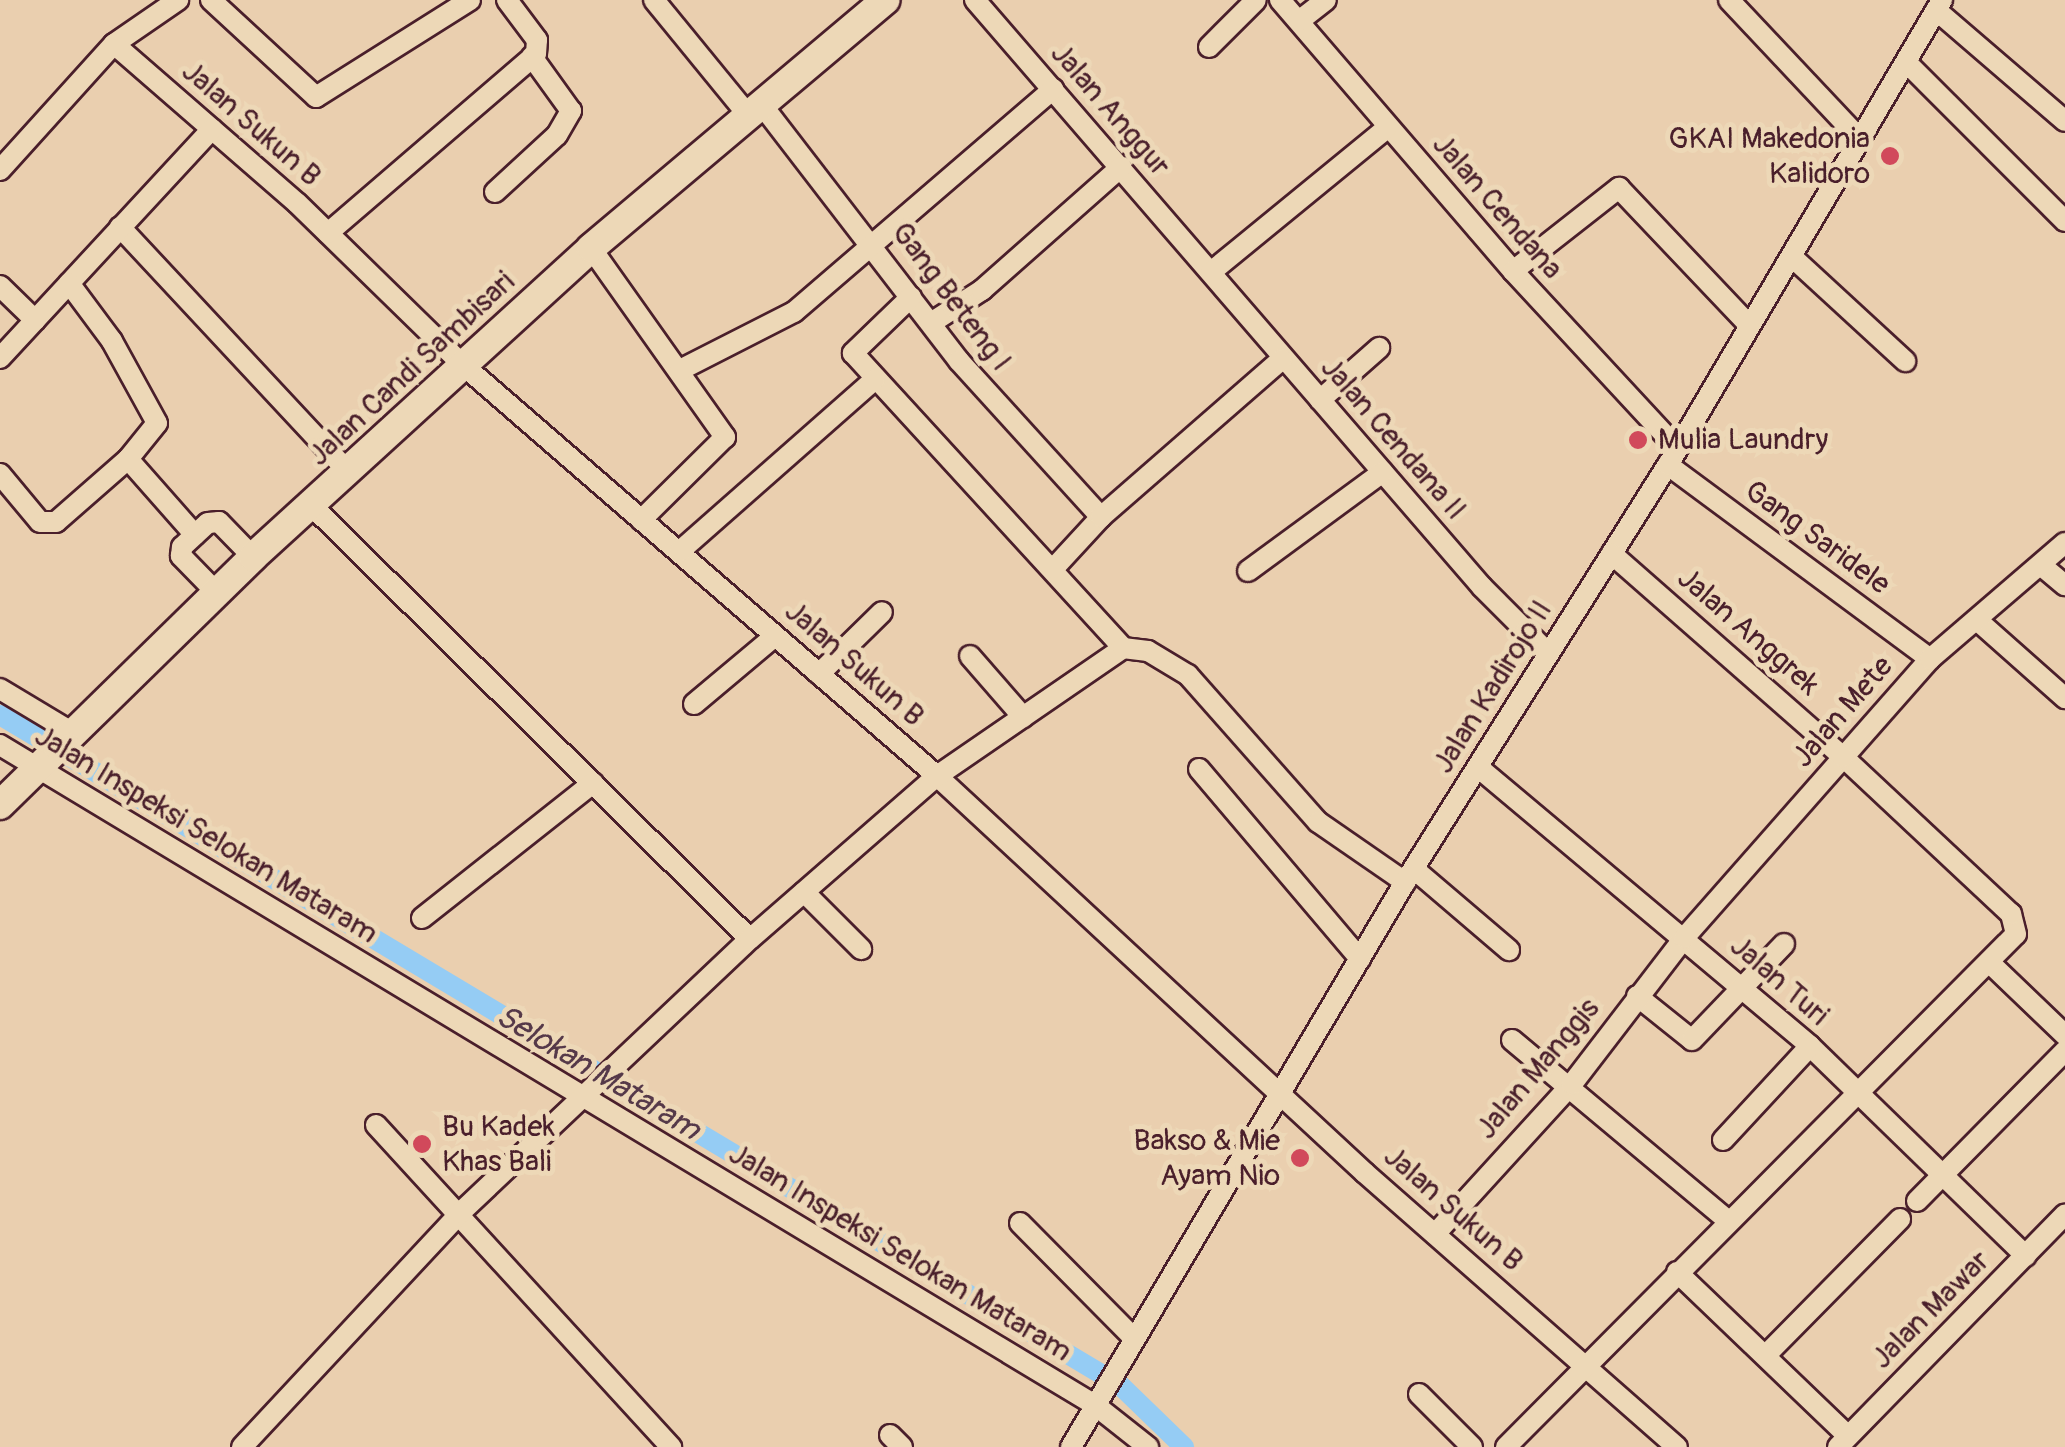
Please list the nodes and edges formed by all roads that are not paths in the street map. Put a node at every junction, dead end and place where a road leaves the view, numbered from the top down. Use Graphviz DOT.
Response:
graph roads {
  1 [pos="178,0"];
  2 [pos="211,0"];
  3 [pos="470,0"];
  4 [pos="506,0"];
  5 [pos="654,0"];
  6 [pos="885,0"];
  7 [pos="975,0"];
  8 [pos="1256,0"];
  9 [pos="1280,0"];
  10 [pos="1326,0"];
  11 [pos="1729,0"];
  12 [pos="1939,5"];
  13 [pos="1299,22"];
  14 [pos="114,44"];
  15 [pos="1209,46"];
  16 [pos="532,57"];
  17 [pos="1906,62"];
  18 [pos="1053,89"];
  19 [pos="756,111"];
  20 [pos="2065,121"];
  21 [pos="1387,128"];
  22 [pos="212,129"];
  23 [pos="1858,137"];
  24 [pos="1122,167"];
  25 [pos="0,170"];
  26 [pos="495,192"];
  27 [pos="2065,221"];
  28 [pos="120,227"];
  29 [pos="328,234"];
  30 [pos="871,242"];
  31 [pos="591,248"];
  32 [pos="1792,257"];
  33 [pos="1206,265"];
  34 [pos="1513,271"];
  35 [pos="69,282"];
  36 [pos="0,286"];
  37 [pos="911,298"];
  38 [pos="35,320"];
  39 [pos="931,322"];
  40 [pos="1748,325"];
  41 [pos="1379,348"];
  42 [pos="0,358"];
  43 [pos="1282,359"];
  44 [pos="1905,362"];
  45 [pos="462,365"];
  46 [pos="680,370"];
  47 [pos="875,379"];
  48 [pos="1320,400"];
  49 [pos="1672,456"];
  50 [pos="128,459"];
  51 [pos="1383,472"];
  52 [pos="349,473"];
  53 [pos="0,474"];
  54 [pos="311,505"];
  55 [pos="1101,516"];
  56 [pos="642,520"];
  57 [pos="195,535"];
  58 [pos="2065,543"];
  59 [pos="679,552"];
  60 [pos="1612,554"];
  61 [pos="253,558"];
  62 [pos="2042,566"];
  63 [pos="1054,568"];
  64 [pos="1248,570"];
  65 [pos="2065,585"];
  66 [pos="217,593"];
  67 [pos="882,612"];
  68 [pos="1977,620"];
  69 [pos="775,636"];
  70 [pos="1124,648"];
  71 [pos="1548,653"];
  72 [pos="970,656"];
  73 [pos="1930,659"];
  74 [pos="819,674"];
  75 [pos="0,689"];
  76 [pos="2065,698"];
  77 [pos="694,704"];
  78 [pos="1023,717"];
  79 [pos="72,737"];
  80 [pos="0,745"];
  81 [pos="1844,757"];
  82 [pos="41,766"];
  83 [pos="1479,768"];
  84 [pos="1199,770"];
  85 [pos="938,776"];
  86 [pos="593,784"];
  87 [pos="0,805"];
  88 [pos="1410,876"];
  89 [pos="804,892"];
  90 [pos="422,918"];
  91 [pos="1684,938"];
  92 [pos="750,939"];
  93 [pos="1784,944"];
  94 [pos="861,949"];
  95 [pos="1509,950"];
  96 [pos="1360,958"];
  97 [pos="1991,964"];
  98 [pos="1742,988"];
  99 [pos="1637,996"];
  100 [pos="2065,1035"];
  101 [pos="1512,1040"];
  102 [pos="1810,1046"];
  103 [pos="2065,1051"];
  104 [pos="1572,1084"];
  105 [pos="1282,1092"];
  106 [pos="591,1093"];
  107 [pos="1860,1094"];
  108 [pos="376,1126"];
  109 [pos="1723,1140"];
  110 [pos="1944,1174"];
  111 [pos="1917,1202"];
  112 [pos="460,1213"];
  113 [pos="2065,1214"];
  114 [pos="1900,1219"];
  115 [pos="1728,1220"];
  116 [pos="1020,1223"];
  117 [pos="1435,1234"];
  118 [pos="2026,1256"];
  119 [pos="1677,1272"];
  120 [pos="1133,1336"];
  121 [pos="1766,1355"];
  122 [pos="1590,1366"];
  123 [pos="1420,1394"];
  124 [pos="1099,1398"];
  125 [pos="1843,1442"];
  126 [pos="242,1447"];
  127 [pos="671,1447"];
  128 [pos="1071,1447"];
  129 [pos="1148,1447"];
  130 [pos="1472,1447"];
  131 [pos="1506,1447"];
  132 [pos="1677,1447"];
  1 -- 14 [label="street"];
  2 -- 3 [label="street"];
  4 -- 16 [label="street"];
  5 -- 19 [label="street, Gang Beteng I"];
  6 -- 19 [label="street, Jalan Candi Sambisari"];
  7 -- 18 [label="street, Jalan Anggur"];
  8 -- 15 [label="street"];
  9 -- 13 [label="street, Jalan Cendana"];
  10 -- 13 [label="street"];
  11 -- 23 [label="street"];
  12 -- 17 [label="street, Jalan Kadirojo II"];
  12 -- 20 [label="street"];
  13 -- 21 [label="street, Jalan Cendana"];
  14 -- 22 [label="street, Jalan Sukun B"];
  14 -- 25 [label="street"];
  16 -- 26 [label="street"];
  16 -- 29 [label="street"];
  17 -- 23 [label="street, Jalan Kadirojo II"];
  17 -- 27 [label="street"];
  18 -- 24 [label="street, Jalan Anggur"];
  18 -- 30 [label="street"];
  19 -- 30 [label="street, Gang Beteng I"];
  19 -- 31 [label="street, Jalan Candi Sambisari"];
  21 -- 33 [label="street"];
  21 -- 34 [label="street, Jalan Cendana"];
  22 -- 28 [label="street"];
  22 -- 29 [label="street, Jalan Sukun B"];
  23 -- 32 [label="street, Jalan Kadirojo II"];
  24 -- 33 [label="street, Jalan Anggur"];
  24 -- 39 [label="street"];
  28 -- 35 [label="street"];
  28 -- 52 [label="street"];
  29 -- 45 [label="street, Jalan Sukun B"];
  30 -- 37 [label="street, Gang Beteng I"];
  30 -- 46 [label="street"];
  31 -- 45 [label="street, Jalan Candi Sambisari"];
  31 -- 46 [label="street"];
  32 -- 40 [label="street, Jalan Kadirojo II"];
  32 -- 44 [label="street"];
  33 -- 43 [label="street, Jalan Cendana II"];
  34 -- 40 [label="street"];
  34 -- 49 [label="street, Jalan Cendana"];
  35 -- 38 [label="street"];
  35 -- 50 [label="street"];
  36 -- 38 [label="street"];
  37 -- 39 [label="street, Gang Beteng I"];
  37 -- 47 [label="street"];
  38 -- 42 [label="street"];
  39 -- 55 [label="street, Gang Beteng I"];
  40 -- 49 [label="street, Jalan Kadirojo II"];
  41 -- 48 [label="street"];
  43 -- 48 [label="street, Jalan Cendana II"];
  43 -- 55 [label="street"];
  45 -- 52 [label="street, Jalan Candi Sambisari"];
  45 -- 56 [label="street, Jalan Sukun B"];
  46 -- 56 [label="street"];
  47 -- 59 [label="street"];
  47 -- 63 [label="street"];
  48 -- 51 [label="street, Jalan Cendana II"];
  49 -- 60 [label="street, Jalan Kadirojo II"];
  49 -- 73 [label="street, Gang Saridele"];
  50 -- 53 [label="street"];
  50 -- 57 [label="street"];
  51 -- 64 [label="street"];
  51 -- 71 [label="street, Jalan Cendana II"];
  52 -- 54 [label="street, Jalan Candi Sambisari"];
  54 -- 61 [label="street, Jalan Candi Sambisari"];
  54 -- 86 [label="street"];
  55 -- 63 [label="street"];
  56 -- 59 [label="street, Jalan Sukun B"];
  57 -- 61 [label="street"];
  57 -- 66 [label="street"];
  58 -- 62 [label="street, Jalan Mete"];
  59 -- 69 [label="street, Jalan Sukun B"];
  60 -- 71 [label="street, Jalan Kadirojo II"];
  60 -- 81 [label="street, Jalan Anggrek"];
  61 -- 66 [label="street, Jalan Candi Sambisari"];
  62 -- 65 [label="street"];
  62 -- 68 [label="street, Jalan Mete"];
  63 -- 70 [label="street"];
  66 -- 79 [label="street, Jalan Candi Sambisari"];
  67 -- 74 [label="street"];
  68 -- 73 [label="street, Jalan Mete"];
  68 -- 76 [label="street"];
  69 -- 74 [label="street, Jalan Sukun B"];
  69 -- 77 [label="street"];
  70 -- 78 [label="street"];
  70 -- 88 [label="street"];
  71 -- 83 [label="street, Jalan Kadirojo II"];
  72 -- 78 [label="street"];
  73 -- 81 [label="street, Jalan Mete"];
  74 -- 85 [label="street, Jalan Sukun B"];
  75 -- 79 [label="street"];
  78 -- 85 [label="street"];
  79 -- 82 [label="street, Jalan Candi Sambisari"];
  80 -- 82 [label="street, Jalan Inspeksi Selokan Mataram"];
  81 -- 91 [label="street, Jalan Mete"];
  81 -- 97 [label="street, Jalan Anggrek"];
  82 -- 87 [label="street, Jalan Candi Sambisari"];
  82 -- 106 [label="street, Jalan Inspeksi Selokan Mataram"];
  83 -- 88 [label="street, Jalan Kadirojo II"];
  83 -- 91 [label="street, Jalan Turi"];
  84 -- 96 [label="street"];
  85 -- 89 [label="street"];
  85 -- 105 [label="street, Jalan Sukun B"];
  86 -- 90 [label="street"];
  86 -- 92 [label="street"];
  88 -- 95 [label="street"];
  88 -- 96 [label="street, Jalan Kadirojo II"];
  89 -- 92 [label="street"];
  89 -- 94 [label="street"];
  91 -- 98 [label="street, Jalan Turi"];
  91 -- 99 [label="street, Jalan Manggis"];
  92 -- 106 [label="street"];
  93 -- 98 [label="street"];
  96 -- 105 [label="street, Jalan Kadirojo II"];
  97 -- 100 [label="street"];
  97 -- 107 [label="street"];
  98 -- 99 [label="street"];
  98 -- 102 [label="street, Jalan Turi"];
  99 -- 104 [label="street, Jalan Manggis"];
  101 -- 104 [label="street"];
  102 -- 107 [label="street, Jalan Turi"];
  102 -- 109 [label="street"];
  103 -- 110 [label="street"];
  104 -- 115 [label="street"];
  104 -- 117 [label="street, Jalan Manggis"];
  105 -- 117 [label="street, Jalan Sukun B"];
  105 -- 120 [label="street, Jalan Kadirojo II"];
  106 -- 112 [label="street"];
  106 -- 124 [label="street, Jalan Inspeksi Selokan Mataram"];
  107 -- 110 [label="street, Jalan Turi"];
  107 -- 115 [label="street"];
  108 -- 112 [label="street"];
  110 -- 111 [label="street"];
  110 -- 118 [label="street, Jalan Turi"];
  112 -- 126 [label="street"];
  112 -- 127 [label="street"];
  113 -- 118 [label="street, Jalan Mawar"];
  114 -- 121 [label="street"];
  115 -- 119 [label="street"];
  116 -- 120 [label="street"];
  117 -- 122 [label="street, Jalan Sukun B"];
  118 -- 125 [label="street, Jalan Mawar"];
  119 -- 121 [label="street"];
  119 -- 122 [label="street"];
  120 -- 124 [label="street, Jalan Kadirojo II"];
  121 -- 125 [label="street"];
  122 -- 131 [label="street"];
  122 -- 132 [label="street, Jalan Sukun B"];
  123 -- 130 [label="street"];
  124 -- 128 [label="street, Jalan Kadirojo II"];
  124 -- 129 [label="street, Jalan Inspeksi Selokan Mataram"];
}
